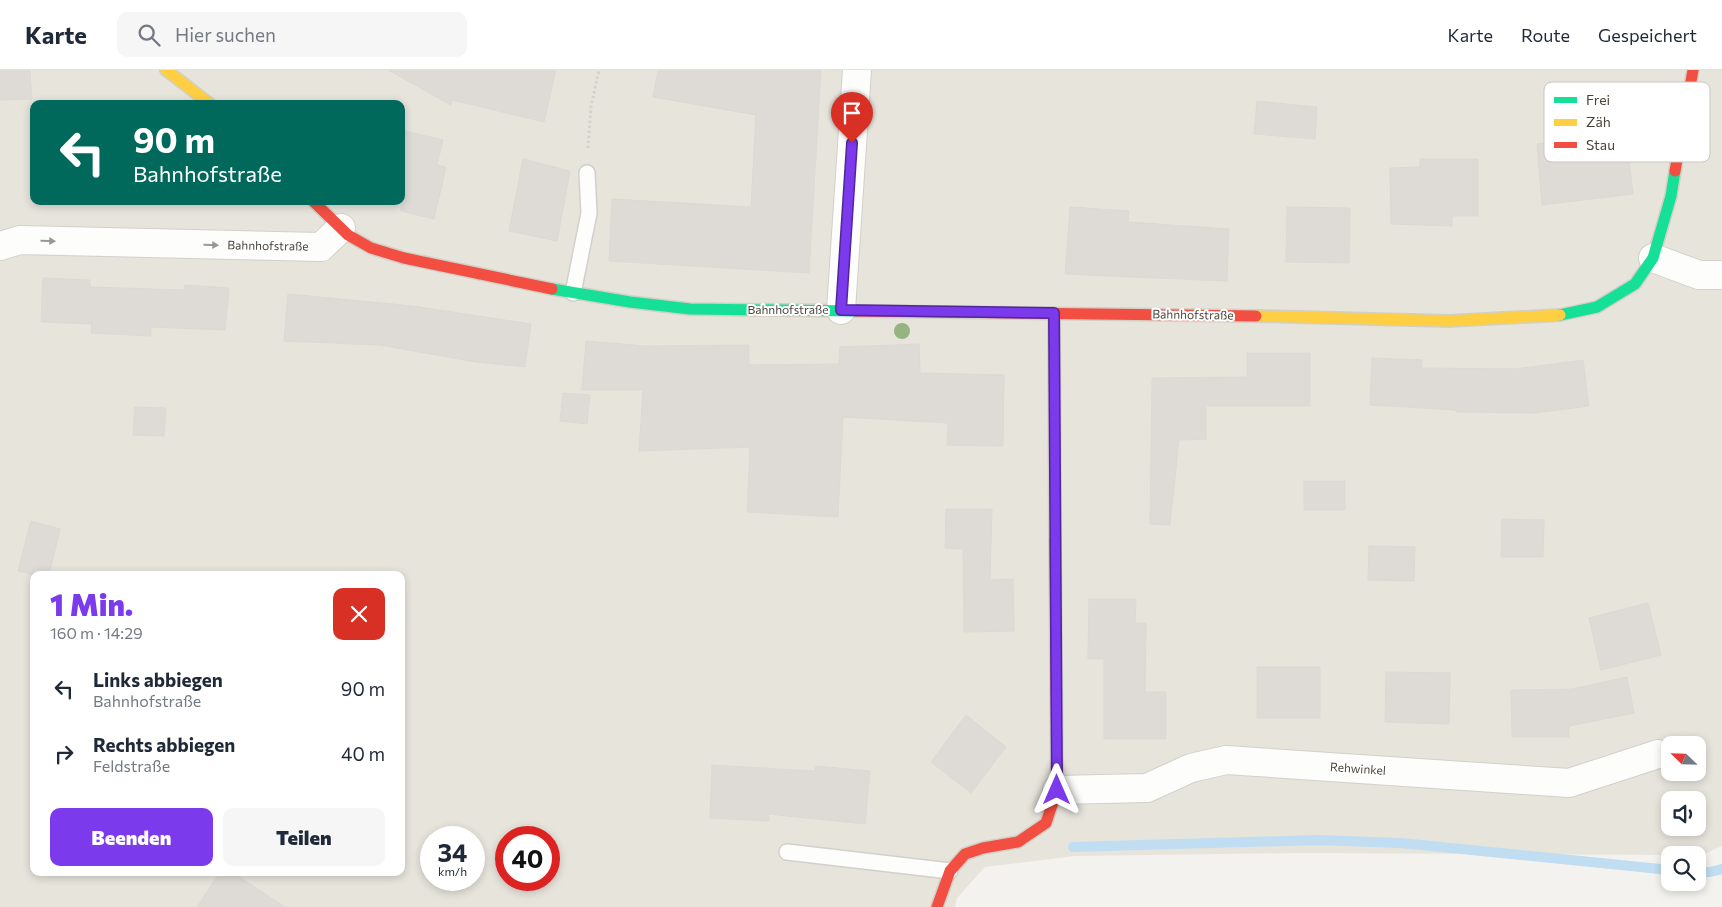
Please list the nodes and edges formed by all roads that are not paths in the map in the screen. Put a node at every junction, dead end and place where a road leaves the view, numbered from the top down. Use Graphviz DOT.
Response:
graph roads {
  1 [pos="166,70"];
  2 [pos="857,70"];
  3 [pos="205,100"];
  4 [pos="1677,162"];
  5 [pos="587,173"];
  6 [pos="317,205"];
  7 [pos="341,228"];
  8 [pos="0,246"];
  9 [pos="1653,258"];
  10 [pos="1722,275"];
  11 [pos="573,293"];
  12 [pos="841,310"];
  13 [pos="1054,313"];
  14 [pos="1658,754"];
  15 [pos="1057,790"];
  16 [pos="786,852"];
  17 [pos="950,871"];
  18 [pos="937,907"];
  1 -- 3 [label="main road"];
  2 -- 12 [label="street"];
  4 -- 9 [label="main road, Bahnhofstraße"];
  5 -- 11 [label="lane"];
  6 -- 7 [label="main road"];
  8 -- 7 [label="street, Bahnhofstraße, one-way"];
  7 -- 11 [label="main road, Bahnhofstraße"];
  9 -- 10 [label="street"];
  9 -- 13 [label="main road, Bahnhofstraße"];
  11 -- 12 [label="main road, Bahnhofstraße"];
  12 -- 13 [label="main road, Bahnhofstraße"];
  13 -- 15 [label="main road"];
  14 -- 15 [label="street, Rehwinkel"];
  15 -- 17 [label="main road"];
  16 -- 17 [label="lane"];
  17 -- 18 [label="main road"];
}
